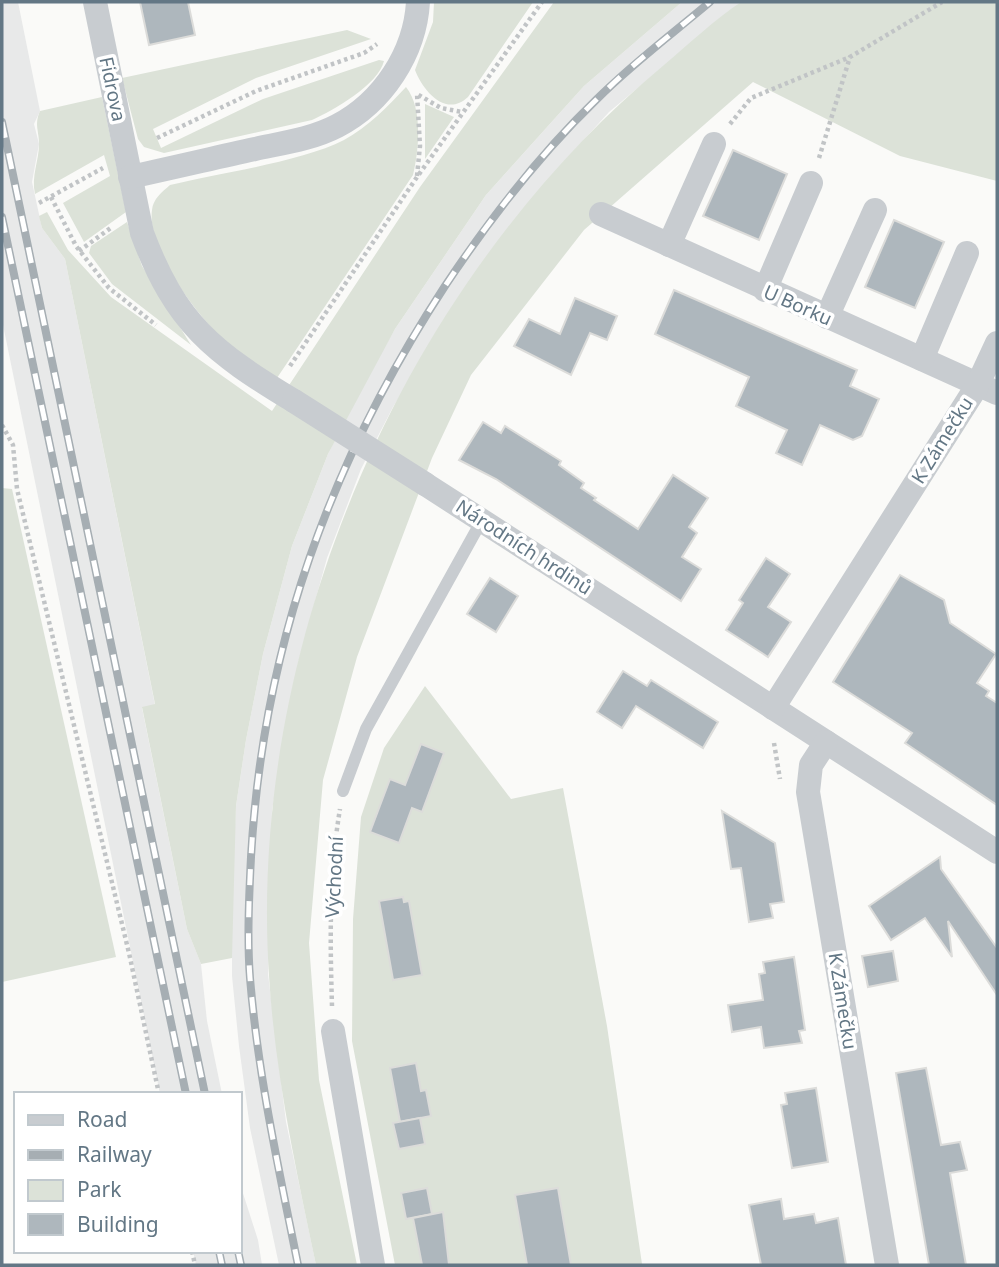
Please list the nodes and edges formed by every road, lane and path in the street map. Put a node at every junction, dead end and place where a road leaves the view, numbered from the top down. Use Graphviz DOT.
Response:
graph roads {
  1 [pos="95,2"];
  2 [pos="418,2"];
  3 [pos="542,2"];
  4 [pos="942,2"];
  5 [pos="377,45"];
  6 [pos="850,57"];
  7 [pos="462,112"];
  8 [pos="157,138"];
  9 [pos="714,144"];
  10 [pos="106,166"];
  11 [pos="130,177"];
  12 [pos="417,177"];
  13 [pos="811,183"];
  14 [pos="51,197"];
  15 [pos="39,203"];
  16 [pos="875,210"];
  17 [pos="138,212"];
  18 [pos="601,214"];
  19 [pos="669,245"];
  20 [pos="967,253"];
  21 [pos="765,290"];
  22 [pos="827,317"];
  23 [pos="997,343"];
  24 [pos="922,359"];
  25 [pos="987,389"];
  26 [pos="284,395"];
  27 [pos="2,424"];
  28 [pos="2,431"];
  29 [pos="482,520"];
  30 [pos="773,708"];
  31 [pos="826,741"];
  32 [pos="343,791"];
  33 [pos="997,852"];
  34 [pos="333,1031"];
  35 [pos="159,1092"];
  36 [pos="373,1265"];
  37 [pos="887,1265"];
  1 -- 11 [label="street, Fidrova"];
  2 -- 11 [label="street"];
  3 -- 7 [label="path"];
  4 -- 6 [label="path"];
  5 -- 8 [label="path"];
  6 -- 9 [label="path"];
  6 -- 13 [label="path"];
  7 -- 12 [label="path"];
  7 -- 12 [label="path"];
  9 -- 19 [label="street"];
  10 -- 14 [label="path"];
  11 -- 17 [label="street, Národních hrdinů"];
  12 -- 26 [label="path"];
  13 -- 21 [label="street"];
  14 -- 15 [label="path"];
  14 -- 17 [label="path"];
  16 -- 22 [label="street"];
  17 -- 26 [label="street, Národních hrdinů"];
  18 -- 19 [label="street, U Borku"];
  19 -- 21 [label="street, U Borku"];
  20 -- 24 [label="street"];
  21 -- 22 [label="street, U Borku"];
  22 -- 24 [label="street, U Borku"];
  23 -- 25 [label="street, K Zámečku"];
  24 -- 25 [label="street, U Borku"];
  25 -- 30 [label="street, K Zámečku"];
  26 -- 29 [label="street, Národních hrdinů, bridge"];
  27 -- 28 [label="path"];
  27 -- 35 [label="path"];
  29 -- 30 [label="street, Národních hrdinů"];
  29 -- 32 [label="lane"];
  30 -- 31 [label="street, Národních hrdinů"];
  31 -- 33 [label="street, Národních hrdinů"];
  31 -- 37 [label="street, K Zámečku"];
  32 -- 34 [label="path, Východní"];
  34 -- 36 [label="street"];
}
